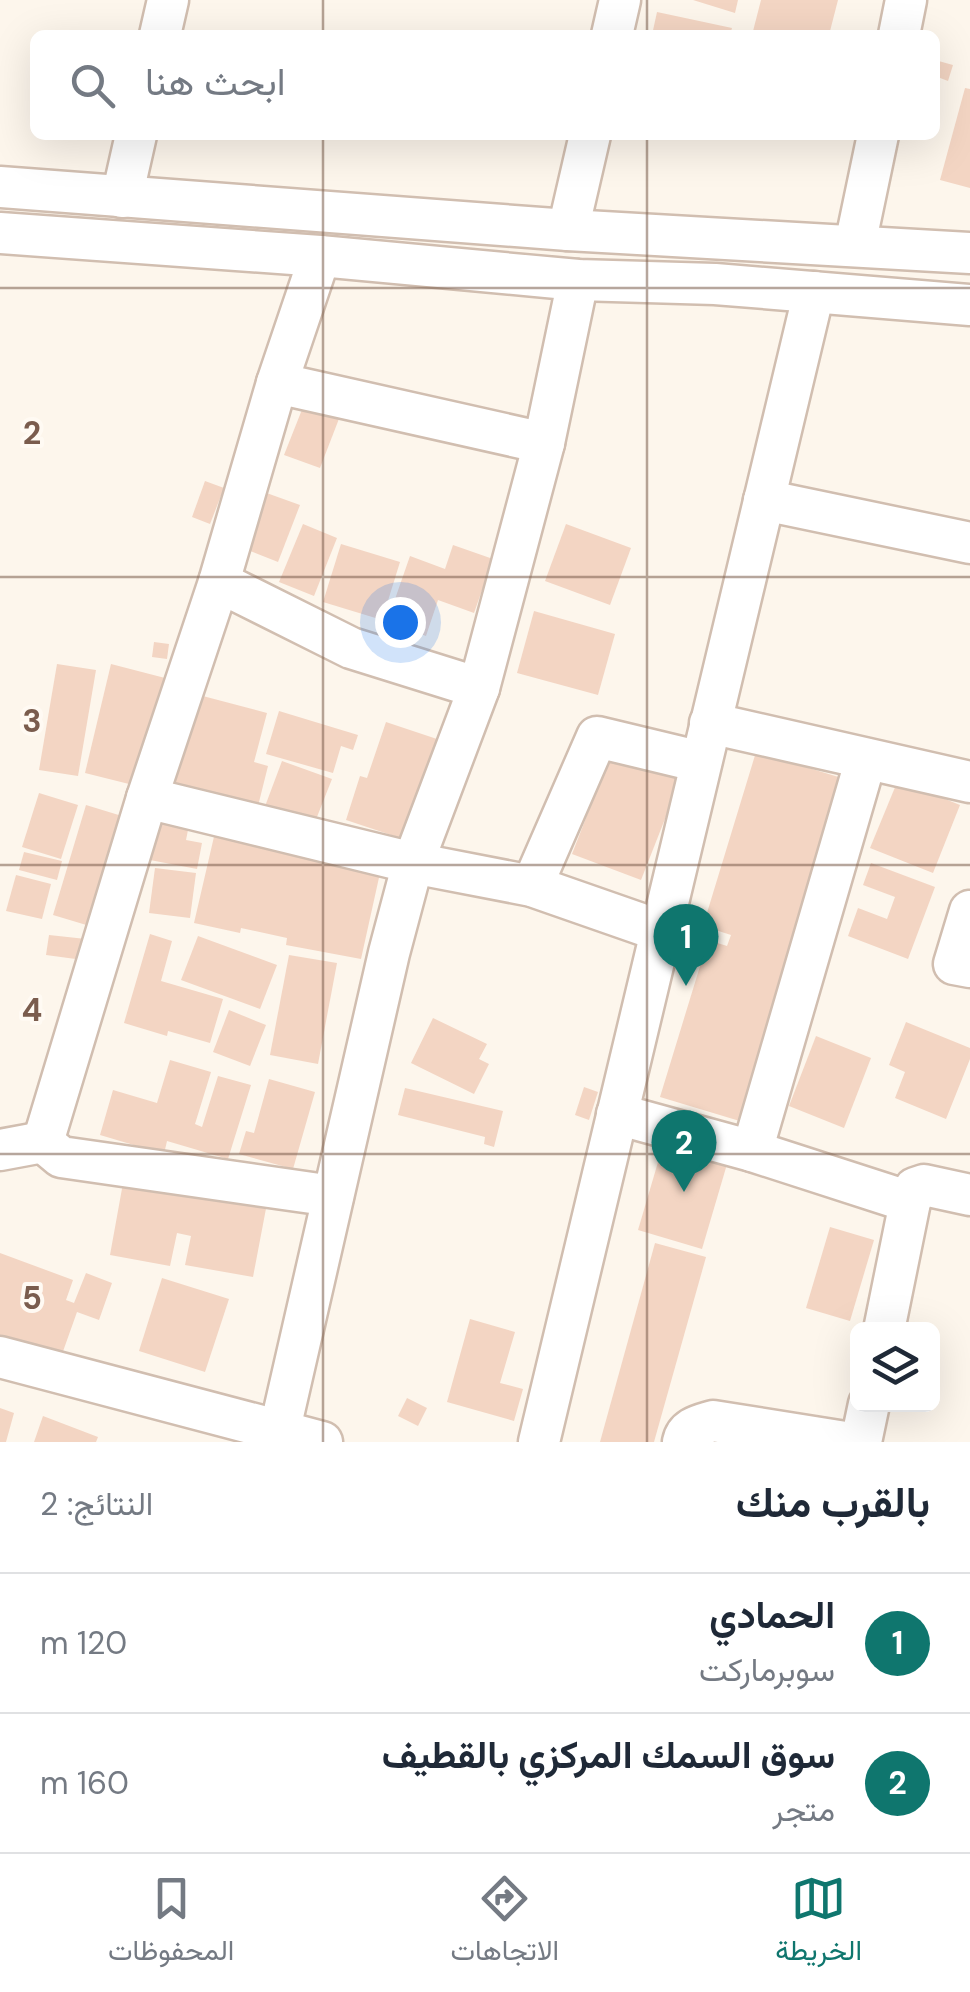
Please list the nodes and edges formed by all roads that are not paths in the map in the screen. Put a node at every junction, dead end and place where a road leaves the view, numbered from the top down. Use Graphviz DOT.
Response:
graph roads {
  1 [pos="168,0"];
  2 [pos="620,0"];
  3 [pos="906,0"];
  4 [pos="161,30"];
  5 [pos="613,30"];
  6 [pos="899,30"];
  7 [pos="135,140"];
  8 [pos="589,140"];
  9 [pos="877,140"];
  10 [pos="0,187"];
  11 [pos="122,197"];
  12 [pos="568,230"];
  13 [pos="0,233"];
  14 [pos="855,245"];
  15 [pos="970,253"];
  16 [pos="320,256"];
  17 [pos="578,280"];
  18 [pos="814,292"];
  19 [pos="970,305"];
  20 [pos="277,383"];
  21 [pos="544,443"];
  22 [pos="764,500"];
  23 [pos="970,544"];
  24 [pos="219,582"];
  25 [pos="478,688"];
  26 [pos="710,723"];
  27 [pos="866,759"];
  28 [pos="701,762"];
  29 [pos="970,782"];
  30 [pos="147,798"];
  31 [pos="413,863"];
  32 [pos="532,886"];
  33 [pos="970,911"];
  34 [pos="661,931"];
  35 [pos="970,967"];
  36 [pos="617,1114"];
  37 [pos="43,1142"];
  38 [pos="0,1150"];
  39 [pos="752,1151"];
  40 [pos="970,1195"];
  41 [pos="333,1196"];
  42 [pos="910,1202"];
  43 [pos="886,1322"];
  44 [pos="0,1357"];
  45 [pos="867,1412"];
  46 [pos="278,1436"];
  47 [pos="322,1442"];
  48 [pos="538,1442"];
  49 [pos="683,1442"];
  50 [pos="845,1442"];
  51 [pos="861,1442"];
  1 -- 4 [label="street"];
  2 -- 5 [label="street"];
  3 -- 6 [label="street"];
  7 -- 11 [label="street"];
  8 -- 12 [label="street"];
  9 -- 14 [label="street"];
  10 -- 11 [label="street"];
  11 -- 12 [label="street"];
  12 -- 14 [label="street"];
  13 -- 16 [label="street"];
  14 -- 15 [label="street"];
  16 -- 17 [label="street"];
  16 -- 20 [label="street"];
  17 -- 18 [label="street"];
  17 -- 21 [label="street"];
  18 -- 19 [label="street"];
  18 -- 22 [label="street"];
  20 -- 21 [label="street"];
  20 -- 24 [label="street"];
  21 -- 25 [label="street"];
  22 -- 23 [label="street"];
  22 -- 26 [label="street"];
  24 -- 25 [label="street"];
  24 -- 30 [label="street"];
  25 -- 31 [label="street"];
  26 -- 27 [label="street"];
  26 -- 28 [label="street"];
  27 -- 29 [label="street"];
  27 -- 39 [label="street"];
  28 -- 32 [label="street"];
  28 -- 34 [label="street"];
  30 -- 31 [label="street"];
  30 -- 37 [label="street"];
  31 -- 32 [label="street"];
  31 -- 41 [label="street"];
  32 -- 34 [label="street"];
  33 -- 35 [label="street"];
  34 -- 36 [label="street"];
  36 -- 39 [label="street"];
  36 -- 48 [label="street"];
  37 -- 38 [label="street"];
  37 -- 41 [label="street"];
  39 -- 42 [label="street"];
  40 -- 42 [label="street"];
  41 -- 46 [label="street"];
  42 -- 43 [label="street"];
  44 -- 46 [label="street"];
  45 -- 51 [label="street"];
  46 -- 47 [label="street"];
  49 -- 50 [label="street"];
}
